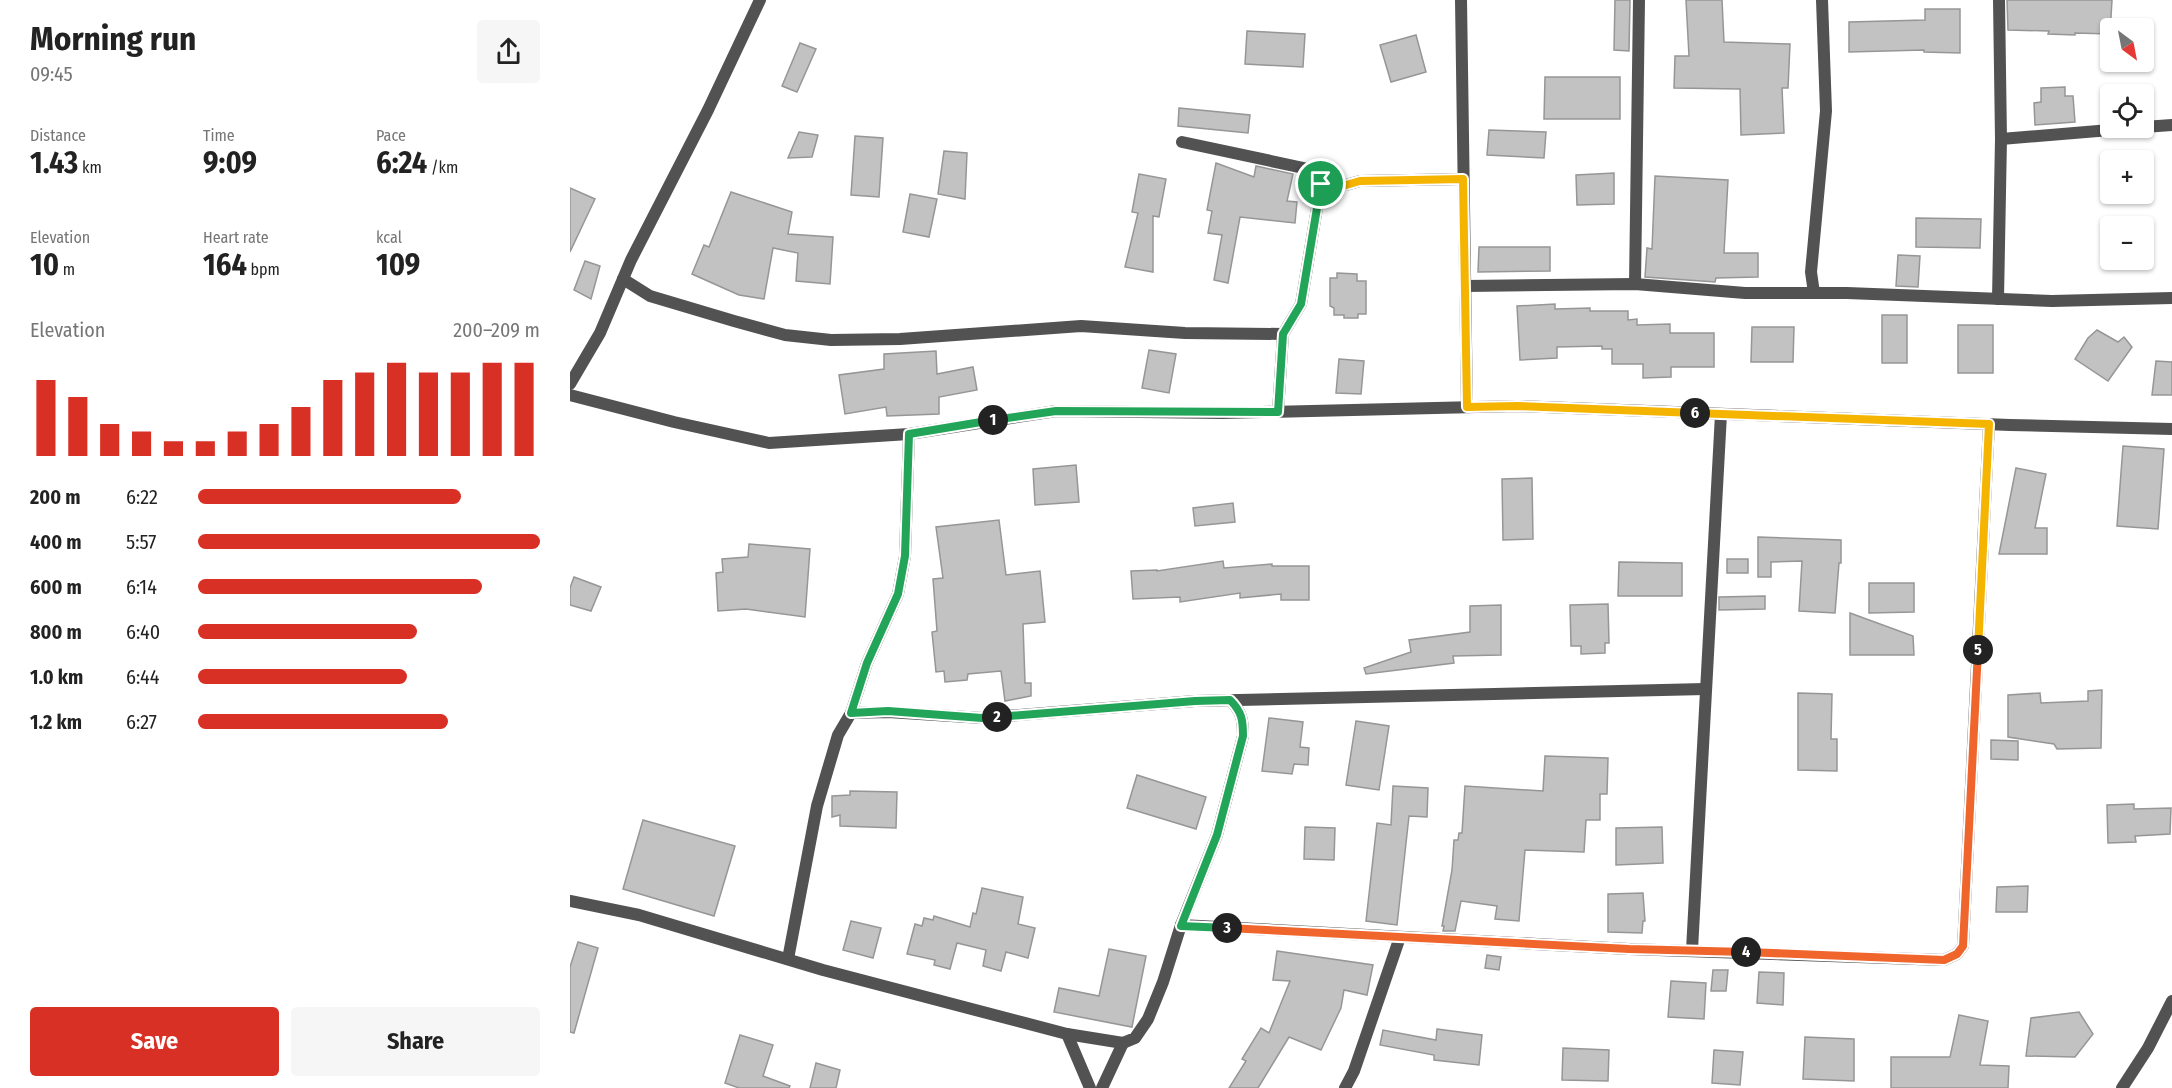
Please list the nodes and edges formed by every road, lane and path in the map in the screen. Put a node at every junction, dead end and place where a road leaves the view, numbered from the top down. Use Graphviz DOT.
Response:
graph roads {
  1 [pos="1461,0"];
  2 [pos="1639,0"];
  3 [pos="1822,0"];
  4 [pos="1999,0"];
  5 [pos="756,1"];
  6 [pos="2172,125"];
  7 [pos="2154,126"];
  8 [pos="2100,131"];
  9 [pos="2001,139"];
  10 [pos="1182,142"];
  11 [pos="1463,179"];
  12 [pos="1321,184"];
  13 [pos="623,279"];
  14 [pos="1635,284"];
  15 [pos="1465,286"];
  16 [pos="1814,293"];
  17 [pos="2172,298"];
  18 [pos="1998,299"];
  19 [pos="1283,334"];
  20 [pos="570,384"];
  21 [pos="570,395"];
  22 [pos="1467,407"];
  23 [pos="1278,412"];
  24 [pos="1721,414"];
  25 [pos="1989,424"];
  26 [pos="2172,429"];
  27 [pos="909,434"];
  28 [pos="1705,689"];
  29 [pos="1230,700"];
  30 [pos="851,713"];
  31 [pos="570,901"];
  32 [pos="1181,926"];
  33 [pos="1400,937"];
  34 [pos="1692,950"];
  35 [pos="788,960"];
  36 [pos="2172,1001"];
  37 [pos="1067,1034"];
  38 [pos="1123,1043"];
  39 [pos="1090,1088"];
  40 [pos="1102,1088"];
  41 [pos="1345,1088"];
  42 [pos="2121,1088"];
  1 -- 11 [label="street"];
  2 -- 14 [label="street"];
  3 -- 16 [label="street"];
  4 -- 9 [label="street"];
  5 -- 13 [label="street"];
  6 -- 7 [label="street"];
  8 -- 9 [label="street"];
  9 -- 18 [label="street"];
  10 -- 12 [label="street"];
  11 -- 12 [label="street"];
  11 -- 15 [label="street"];
  12 -- 19 [label="street"];
  13 -- 19 [label="street"];
  13 -- 20 [label="street"];
  14 -- 15 [label="street"];
  14 -- 16 [label="street"];
  15 -- 22 [label="street"];
  16 -- 18 [label="street"];
  17 -- 18 [label="street"];
  19 -- 23 [label="street"];
  21 -- 27 [label="street"];
  22 -- 23 [label="street"];
  22 -- 24 [label="street"];
  23 -- 27 [label="street"];
  24 -- 25 [label="street"];
  24 -- 28 [label="street"];
  25 -- 26 [label="street"];
  25 -- 34 [label="street"];
  27 -- 30 [label="street"];
  28 -- 29 [label="street"];
  28 -- 34 [label="street"];
  29 -- 30 [label="street"];
  29 -- 32 [label="street"];
  30 -- 35 [label="street"];
  31 -- 35 [label="street"];
  32 -- 33 [label="street"];
  32 -- 38 [label="street"];
  33 -- 34 [label="street"];
  33 -- 41 [label="street"];
  35 -- 37 [label="street"];
  36 -- 42 [label="street"];
  37 -- 38 [label="street"];
  37 -- 39 [label="street"];
  38 -- 40 [label="street"];
}
